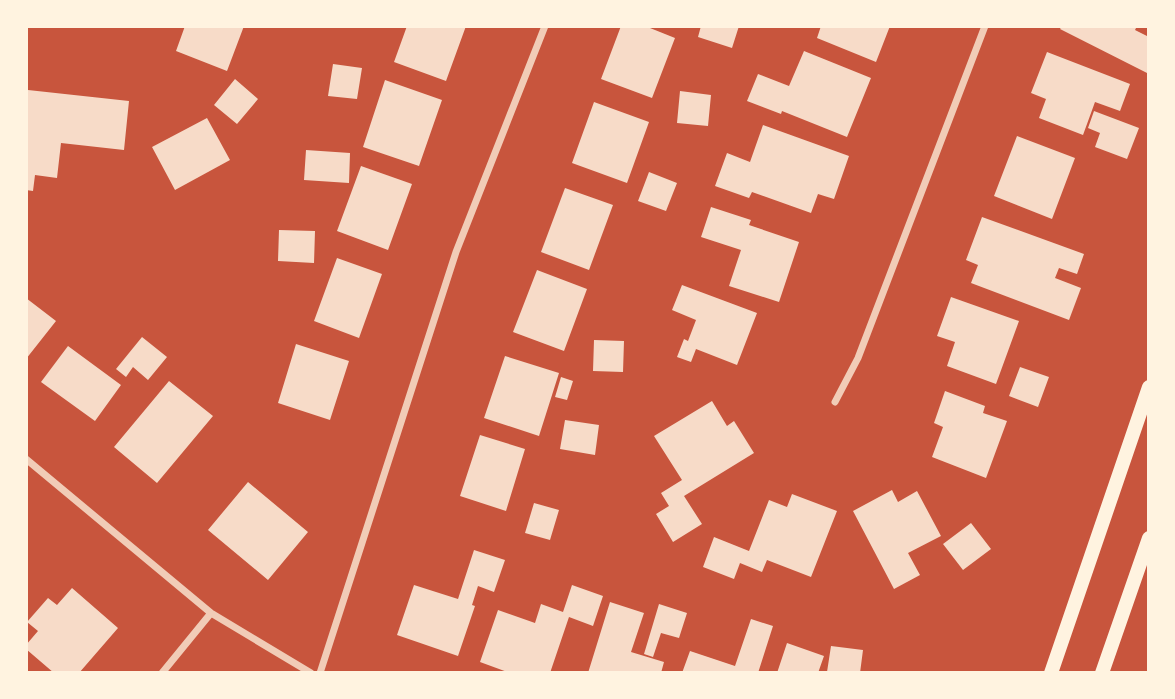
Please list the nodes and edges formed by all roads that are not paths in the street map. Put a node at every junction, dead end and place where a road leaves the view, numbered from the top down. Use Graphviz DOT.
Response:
graph roads {
  1 [pos="545,26"];
  2 [pos="985,26"];
  3 [pos="1149,387"];
  4 [pos="835,402"];
  5 [pos="26,459"];
  6 [pos="1149,538"];
  7 [pos="211,612"];
  8 [pos="162,673"];
  9 [pos="311,673"];
  10 [pos="320,673"];
  11 [pos="1051,673"];
  12 [pos="1102,673"];
  1 -- 10 [label="street"];
  2 -- 4 [label="street"];
  3 -- 11 [label="main road"];
  5 -- 7 [label="street"];
  6 -- 12 [label="main road"];
  7 -- 8 [label="street"];
  7 -- 9 [label="street"];
}
